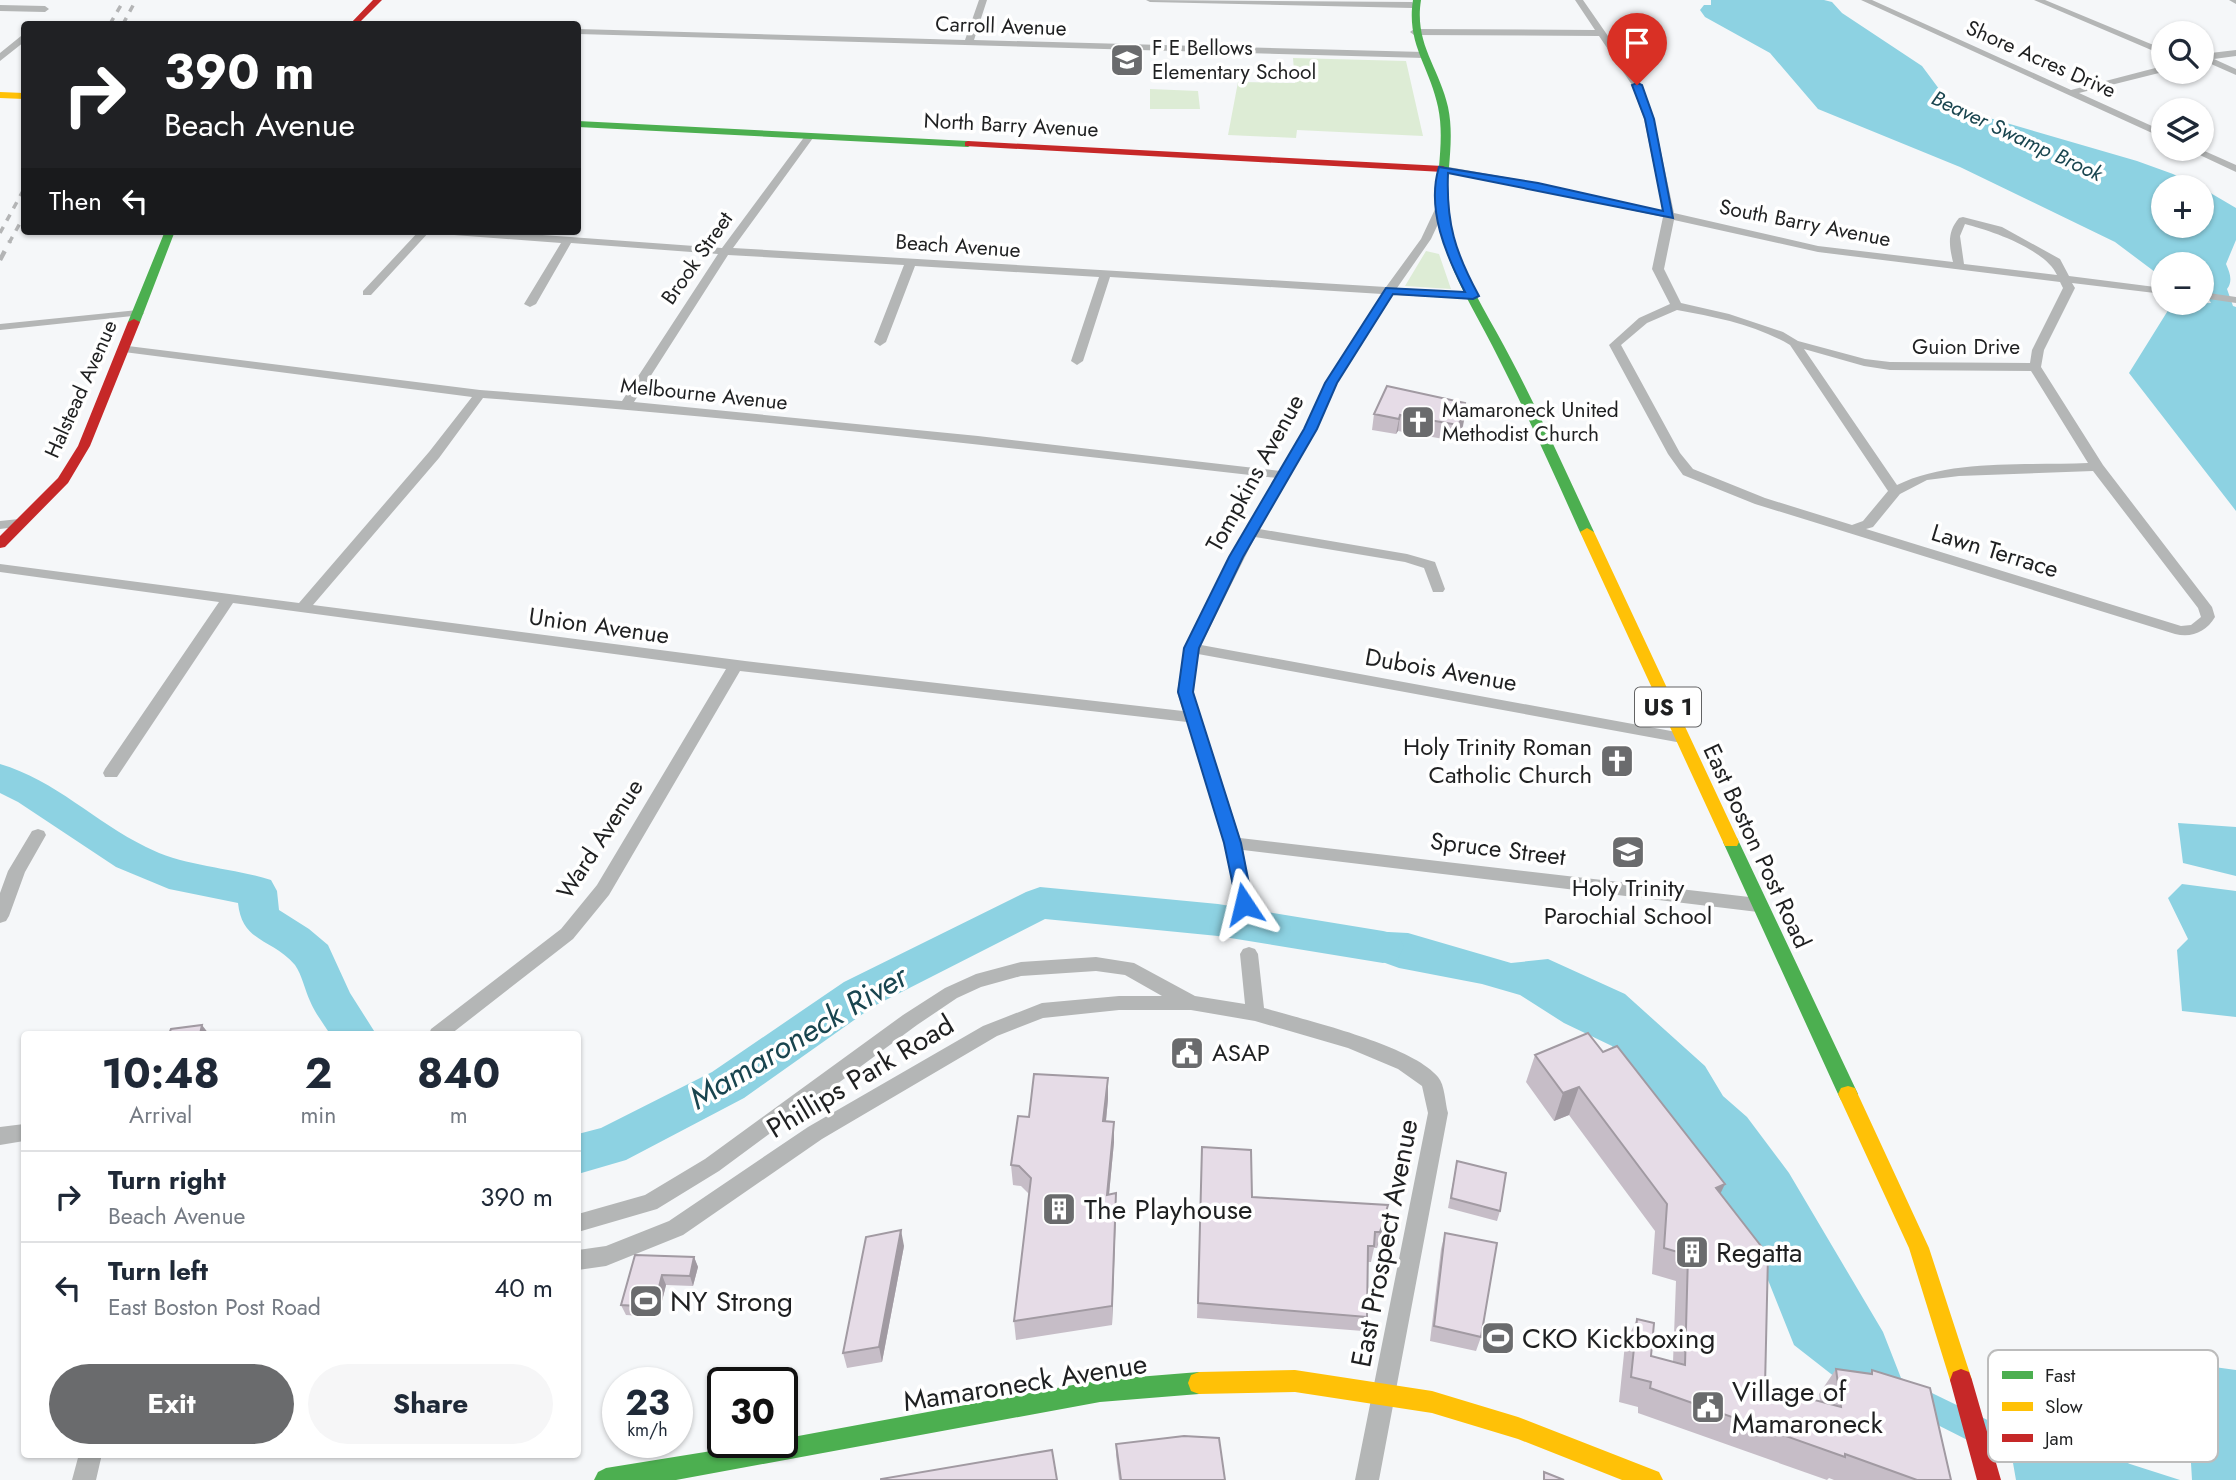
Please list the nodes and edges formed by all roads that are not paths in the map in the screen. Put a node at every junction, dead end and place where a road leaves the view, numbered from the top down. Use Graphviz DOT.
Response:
graph roads {
  1 [pos="51,0"];
  2 [pos="378,0"];
  3 [pos="983,0"];
  4 [pos="1150,0"];
  5 [pos="1579,0"];
  6 [pos="1865,0"];
  7 [pos="2038,0"];
  8 [pos="2063,0"];
  9 [pos="1413,4"];
  10 [pos="0,8"];
  11 [pos="357,21"];
  12 [pos="581,32"];
  13 [pos="1414,32"];
  14 [pos="1603,33"];
  15 [pos="2151,36"];
  16 [pos="21,40"];
  17 [pos="969,42"];
  18 [pos="2151,47"];
  19 [pos="2236,53"];
  20 [pos="1424,55"];
  21 [pos="0,58"];
  22 [pos="2214,58"];
  23 [pos="2214,65"];
  24 [pos="2214,69"];
  25 [pos="2151,72"];
  26 [pos="2236,72"];
  27 [pos="2236,83"];
  28 [pos="2069,93"];
  29 [pos="0,95"];
  30 [pos="21,96"];
  31 [pos="581,124"];
  32 [pos="2151,130"];
  33 [pos="808,138"];
  34 [pos="2214,159"];
  35 [pos="1443,169"];
  36 [pos="2236,169"];
  37 [pos="1441,206"];
  38 [pos="1669,216"];
  39 [pos="168,235"];
  40 [pos="421,235"];
  41 [pos="497,235"];
  42 [pos="568,240"];
  43 [pos="724,251"];
  44 [pos="911,262"];
  45 [pos="1960,268"];
  46 [pos="1105,275"];
  47 [pos="2066,280"];
  48 [pos="1390,290"];
  49 [pos="2151,290"];
  50 [pos="368,293"];
  51 [pos="1473,296"];
  52 [pos="2214,297"];
  53 [pos="2236,300"];
  54 [pos="530,304"];
  55 [pos="1677,306"];
  56 [pos="138,313"];
  57 [pos="0,327"];
  58 [pos="880,342"];
  59 [pos="1794,343"];
  60 [pos="124,348"];
  61 [pos="1077,361"];
  62 [pos="2035,367"];
  63 [pos="480,394"];
  64 [pos="626,405"];
  65 [pos="2097,467"];
  66 [pos="1282,475"];
  67 [pos="1895,491"];
  68 [pos="19,523"];
  69 [pos="0,525"];
  70 [pos="1850,530"];
  71 [pos="1250,533"];
  72 [pos="0,544"];
  73 [pos="0,568"];
  74 [pos="1438,589"];
  75 [pos="229,598"];
  76 [pos="302,609"];
  77 [pos="1192,648"];
  78 [pos="735,667"];
  79 [pos="1194,717"];
  80 [pos="1682,738"];
  81 [pos="111,773"];
  82 [pos="38,835"];
  83 [pos="1233,843"];
  84 [pos="1244,904"];
  85 [pos="1758,905"];
  86 [pos="0,916"];
  87 [pos="1249,954"];
  88 [pos="1192,1003"];
  89 [pos="1255,1013"];
  90 [pos="442,1031"];
  91 [pos="21,1133"];
  92 [pos="0,1136"];
  93 [pos="581,1222"];
  94 [pos="581,1260"];
  95 [pos="1383,1396"];
  96 [pos="90,1458"];
  97 [pos="726,1461"];
  98 [pos="84,1480"];
  99 [pos="606,1480"];
  100 [pos="727,1480"];
  101 [pos="1367,1480"];
  102 [pos="1651,1480"];
  103 [pos="1989,1480"];
  1 -- 10 [label="street"];
  2 -- 11 [label="main road"];
  3 -- 17 [label="street"];
  4 -- 9 [label="street"];
  5 -- 14 [label="street"];
  6 -- 28 [label="street, Shore Acres Drive"];
  7 -- 18 [label="street"];
  8 -- 15 [label="street"];
  9 -- 13 [label="main road, East Boston Post Road / US 1"];
  12 -- 17 [label="street, Carroll Avenue"];
  13 -- 14 [label="street"];
  13 -- 20 [label="main road, East Boston Post Road / US 1"];
  14 -- 38 [label="street"];
  16 -- 21 [label="street"];
  17 -- 20 [label="street, Carroll Avenue"];
  19 -- 22 [label="street"];
  20 -- 35 [label="main road, East Boston Post Road / US 1"];
  23 -- 26 [label="street"];
  24 -- 27 [label="street"];
  25 -- 28 [label="street"];
  28 -- 32 [label="street, Shore Acres Drive"];
  29 -- 30 [label="main road"];
  31 -- 33 [label="main road, North Barry Avenue"];
  33 -- 35 [label="main road, North Barry Avenue"];
  33 -- 43 [label="street, Brook Street"];
  34 -- 36 [label="street"];
  35 -- 37 [label="main road, East Boston Post Road / US 1"];
  35 -- 38 [label="street, South Barry Avenue"];
  37 -- 48 [label="street, Tompkins Avenue"];
  37 -- 51 [label="main road, East Boston Post Road / US 1"];
  38 -- 45 [label="street, South Barry Avenue"];
  38 -- 55 [label="street"];
  39 -- 56 [label="main road, Halstead Avenue"];
  40 -- 50 [label="street"];
  41 -- 42 [label="street, Beach Avenue"];
  42 -- 43 [label="street, Beach Avenue"];
  42 -- 54 [label="street"];
  43 -- 44 [label="street, Beach Avenue"];
  43 -- 64 [label="street, Brook Street"];
  44 -- 46 [label="street, Beach Avenue"];
  44 -- 58 [label="street"];
  45 -- 47 [label="street, South Barry Avenue"];
  45 -- 47 [label="street"];
  46 -- 48 [label="street, Beach Avenue"];
  46 -- 61 [label="street"];
  47 -- 49 [label="street, South Barry Avenue"];
  47 -- 62 [label="street, Guion Drive"];
  48 -- 51 [label="street, Beach Avenue"];
  48 -- 66 [label="street, Tompkins Avenue"];
  51 -- 80 [label="main road, East Boston Post Road / US 1"];
  52 -- 53 [label="street"];
  55 -- 59 [label="street, Guion Drive"];
  55 -- 70 [label="street, Lawn Terrace"];
  56 -- 57 [label="street"];
  56 -- 60 [label="main road, Halstead Avenue"];
  59 -- 62 [label="street, Guion Drive"];
  59 -- 67 [label="street"];
  60 -- 63 [label="street, Melbourne Avenue"];
  60 -- 68 [label="main road, Halstead Avenue"];
  62 -- 65 [label="street, Lawn Terrace"];
  63 -- 64 [label="street, Melbourne Avenue"];
  63 -- 76 [label="street"];
  64 -- 66 [label="street, Melbourne Avenue"];
  65 -- 67 [label="street"];
  65 -- 70 [label="street, Lawn Terrace"];
  66 -- 71 [label="street, Tompkins Avenue"];
  67 -- 70 [label="street"];
  68 -- 69 [label="street"];
  68 -- 72 [label="main road, Halstead Avenue"];
  71 -- 74 [label="street"];
  71 -- 77 [label="street, Tompkins Avenue"];
  73 -- 75 [label="street, Union Avenue"];
  75 -- 76 [label="street, Union Avenue"];
  75 -- 81 [label="street"];
  76 -- 78 [label="street, Union Avenue"];
  77 -- 79 [label="street, Tompkins Avenue"];
  77 -- 80 [label="street, Dubois Avenue"];
  78 -- 79 [label="street, Union Avenue"];
  78 -- 90 [label="street, Ward Avenue"];
  79 -- 83 [label="street, Tompkins Avenue"];
  80 -- 85 [label="main road, East Boston Post Road / US 1"];
  82 -- 86 [label="street"];
  83 -- 84 [label="street, Tompkins Avenue"];
  83 -- 85 [label="street, Spruce Street"];
  85 -- 103 [label="main road, East Boston Post Road / US 1"];
  87 -- 89 [label="street"];
  88 -- 89 [label="street, Phillips Park Road"];
  88 -- 93 [label="street, Phillips Park Road"];
  88 -- 94 [label="street, Phillips Park Road"];
  89 -- 95 [label="street, East Prospect Avenue"];
  91 -- 92 [label="street"];
  95 -- 97 [label="main road, Mamaroneck Avenue"];
  95 -- 101 [label="street, East Prospect Avenue"];
  95 -- 102 [label="main road, Mamaroneck Avenue"];
  96 -- 98 [label="street"];
  97 -- 99 [label="main road, Mamaroneck Avenue"];
  97 -- 100 [label="main road"];
}
